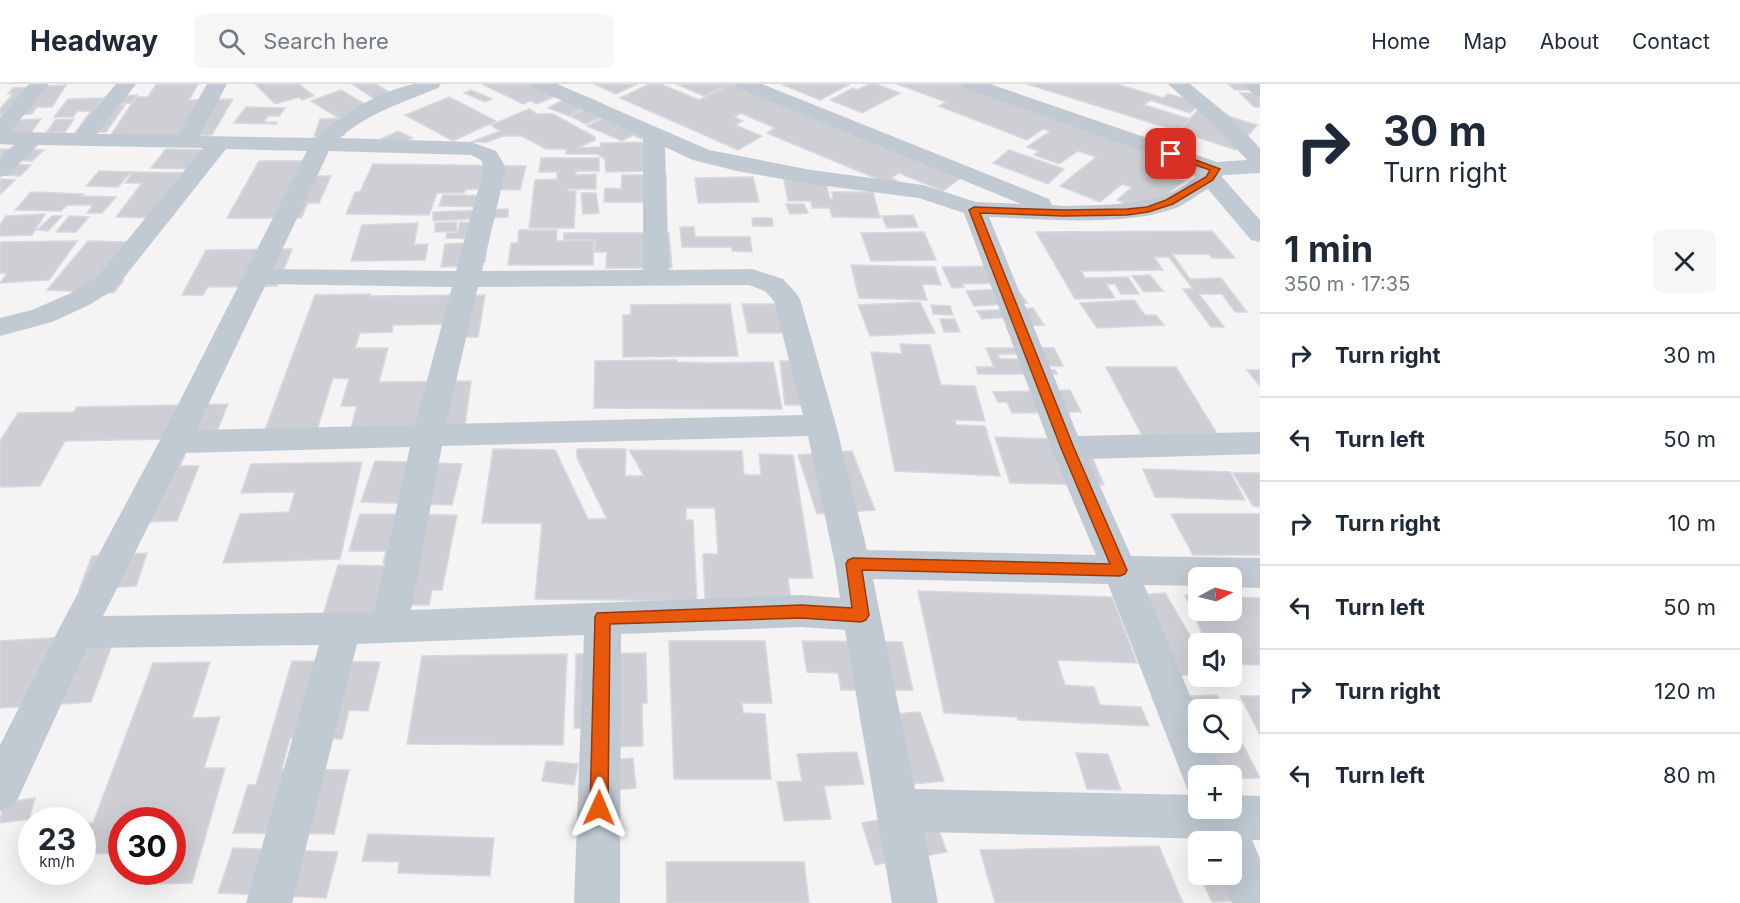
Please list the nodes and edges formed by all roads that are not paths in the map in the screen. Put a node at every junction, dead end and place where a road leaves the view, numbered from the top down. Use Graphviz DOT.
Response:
graph roads {
  1 [pos="39,84"];
  2 [pos="126,84"];
  3 [pos="216,84"];
  4 [pos="431,84"];
  5 [pos="541,84"];
  6 [pos="745,84"];
  7 [pos="971,84"];
  8 [pos="1178,84"];
  9 [pos="1254,84"];
  10 [pos="1260,90"];
  11 [pos="0,131"];
  12 [pos="654,133"];
  13 [pos="0,138"];
  14 [pos="32,139"];
  15 [pos="81,140"];
  16 [pos="185,142"];
  17 [pos="220,142"];
  18 [pos="321,145"];
  19 [pos="1260,162"];
  20 [pos="1260,166"];
  21 [pos="0,170"];
  22 [pos="1212,174"];
  23 [pos="974,210"];
  24 [pos="1064,213"];
  25 [pos="1260,236"];
  26 [pos="256,276"];
  27 [pos="656,276"];
  28 [pos="466,279"];
  29 [pos="0,327"];
  30 [pos="821,425"];
  31 [pos="428,436"];
  32 [pos="175,442"];
  33 [pos="1260,443"];
  34 [pos="1067,448"];
  35 [pos="853,564"];
  36 [pos="1120,570"];
  37 [pos="1260,573"];
  38 [pos="861,615"];
  39 [pos="603,617"];
  40 [pos="389,627"];
  41 [pos="342,629"];
  42 [pos="76,632"];
  43 [pos="1199,765"];
  44 [pos="0,790"];
  45 [pos="898,810"];
  46 [pos="1231,826"];
  47 [pos="269,903"];
  48 [pos="597,903"];
  49 [pos="915,903"];
  50 [pos="1255,903"];
  1 -- 11 [label="street"];
  2 -- 15 [label="street"];
  3 -- 16 [label="street"];
  4 -- 18 [label="street"];
  5 -- 12 [label="street"];
  6 -- 24 [label="street"];
  7 -- 22 [label="street"];
  8 -- 19 [label="street"];
  9 -- 10 [label="street"];
  12 -- 23 [label="street"];
  12 -- 27 [label="street"];
  13 -- 14 [label="street"];
  14 -- 15 [label="street"];
  14 -- 21 [label="street"];
  15 -- 16 [label="street"];
  16 -- 17 [label="street"];
  17 -- 18 [label="street"];
  17 -- 29 [label="street"];
  18 -- 26 [label="street"];
  18 -- 28 [label="street"];
  20 -- 22 [label="street"];
  22 -- 24 [label="street"];
  22 -- 25 [label="street"];
  23 -- 24 [label="street"];
  23 -- 34 [label="street"];
  26 -- 28 [label="street"];
  26 -- 32 [label="street"];
  27 -- 28 [label="street"];
  27 -- 30 [label="street"];
  28 -- 31 [label="street"];
  30 -- 31 [label="street"];
  30 -- 35 [label="street"];
  31 -- 32 [label="street"];
  31 -- 40 [label="street"];
  32 -- 42 [label="street"];
  33 -- 34 [label="street"];
  34 -- 36 [label="street"];
  35 -- 36 [label="street"];
  35 -- 38 [label="street"];
  36 -- 37 [label="street"];
  36 -- 43 [label="street"];
  38 -- 39 [label="street"];
  38 -- 45 [label="street"];
  39 -- 40 [label="street"];
  39 -- 48 [label="street"];
  40 -- 41 [label="street"];
  41 -- 42 [label="street"];
  41 -- 47 [label="street"];
  42 -- 44 [label="street"];
  45 -- 46 [label="street"];
  45 -- 49 [label="street"];
  46 -- 50 [label="street"];
}
